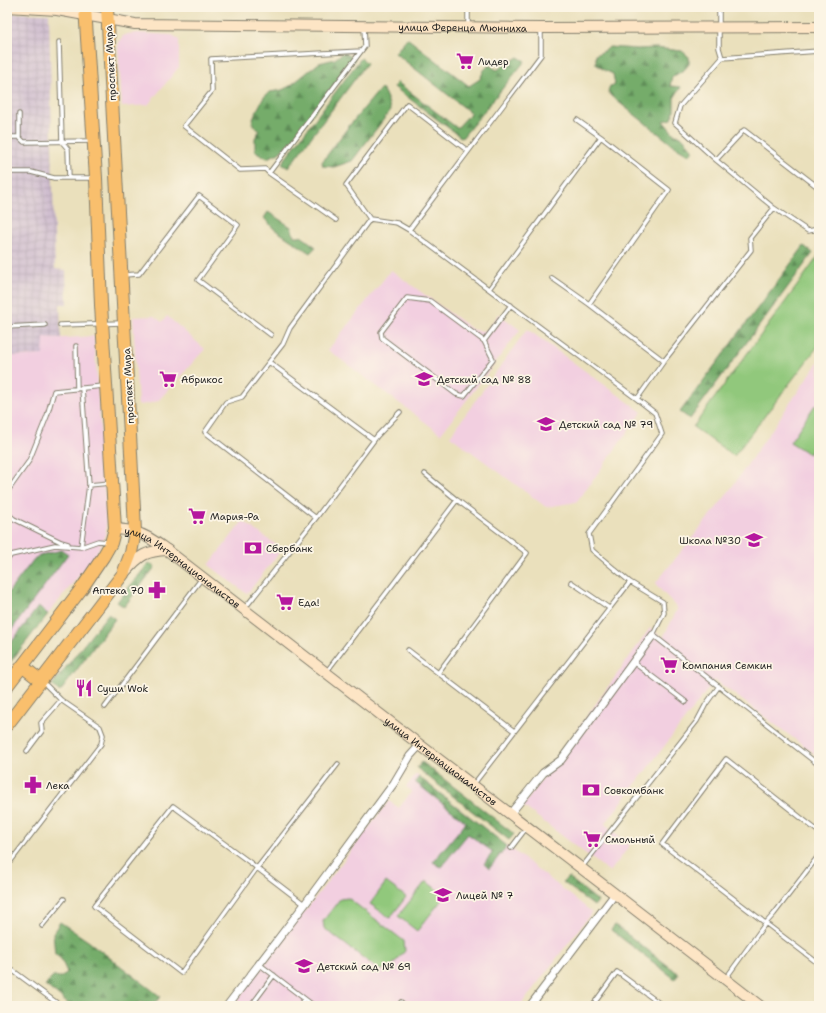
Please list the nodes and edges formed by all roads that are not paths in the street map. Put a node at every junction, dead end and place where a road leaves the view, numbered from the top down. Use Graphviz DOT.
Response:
graph roads {
  1 [pos="7,7"];
  2 [pos="107,7"];
  3 [pos="468,7"];
  4 [pos="718,7"];
  5 [pos="85,11"];
  6 [pos="108,19"];
  7 [pos="364,27"];
  8 [pos="719,27"];
  9 [pos="819,27"];
  10 [pos="468,28"];
  11 [pos="541,28"];
  12 [pos="59,42"];
  13 [pos="819,51"];
  14 [pos="361,52"];
  15 [pos="722,58"];
  16 [pos="7,86"];
  17 [pos="7,94"];
  18 [pos="19,114"];
  19 [pos="577,120"];
  20 [pos="19,137"];
  21 [pos="601,137"];
  22 [pos="7,138"];
  23 [pos="93,141"];
  24 [pos="62,142"];
  25 [pos="468,151"];
  26 [pos="716,160"];
  27 [pos="7,172"];
  28 [pos="269,172"];
  29 [pos="69,178"];
  30 [pos="96,178"];
  31 [pos="819,188"];
  32 [pos="774,208"];
  33 [pos="370,219"];
  34 [pos="336,220"];
  35 [pos="819,229"];
  36 [pos="409,230"];
  37 [pos="122,275"];
  38 [pos="552,278"];
  39 [pos="489,289"];
  40 [pos="123,304"];
  41 [pos="588,304"];
  42 [pos="101,305"];
  43 [pos="511,306"];
  44 [pos="124,323"];
  45 [pos="102,324"];
  46 [pos="45,325"];
  47 [pos="60,325"];
  48 [pos="7,327"];
  49 [pos="271,335"];
  50 [pos="484,341"];
  51 [pos="76,346"];
  52 [pos="126,357"];
  53 [pos="104,358"];
  54 [pos="664,361"];
  55 [pos="269,362"];
  56 [pos="106,386"];
  57 [pos="82,388"];
  58 [pos="77,389"];
  59 [pos="636,399"];
  60 [pos="400,412"];
  61 [pos="374,440"];
  62 [pos="425,474"];
  63 [pos="112,482"];
  64 [pos="89,485"];
  65 [pos="7,492"];
  66 [pos="457,500"];
  67 [pos="7,513"];
  68 [pos="316,518"];
  69 [pos="115,528"];
  70 [pos="135,532"];
  71 [pos="111,542"];
  72 [pos="81,547"];
  73 [pos="167,550"];
  74 [pos="7,560"];
  75 [pos="123,574"];
  76 [pos="203,577"];
  77 [pos="571,582"];
  78 [pos="630,582"];
  79 [pos="609,608"];
  80 [pos="244,609"];
  81 [pos="652,635"];
  82 [pos="408,650"];
  83 [pos="633,662"];
  84 [pos="22,666"];
  85 [pos="326,672"];
  86 [pos="438,673"];
  87 [pos="11,679"];
  88 [pos="41,680"];
  89 [pos="719,686"];
  90 [pos="61,700"];
  91 [pos="686,702"];
  92 [pos="105,707"];
  93 [pos="7,725"];
  94 [pos="514,731"];
  95 [pos="420,745"];
  96 [pos="27,751"];
  97 [pos="338,764"];
  98 [pos="819,765"];
  99 [pos="473,786"];
  100 [pos="510,814"];
  101 [pos="527,827"];
  102 [pos="819,832"];
  103 [pos="510,848"];
  104 [pos="819,855"];
  105 [pos="7,866"];
  106 [pos="257,868"];
  107 [pos="581,868"];
  108 [pos="616,894"];
  109 [pos="64,899"];
  110 [pos="305,904"];
  111 [pos="765,924"];
  112 [pos="42,926"];
  113 [pos="259,964"];
  114 [pos="819,964"];
  115 [pos="12,970"];
  116 [pos="274,975"];
  117 [pos="725,979"];
  118 [pos="304,999"];
  119 [pos="401,1002"];
  120 [pos="758,1005"];
  121 [pos="61,1006"];
  122 [pos="227,1006"];
  123 [pos="252,1006"];
  124 [pos="299,1006"];
  125 [pos="314,1006"];
  126 [pos="405,1006"];
  127 [pos="530,1006"];
  128 [pos="592,1006"];
  129 [pos="663,1006"];
  1 -- 5 [label="street, улица Ференца Мюнниха"];
  2 -- 6 [label="main road, проспект Мира"];
  3 -- 10 [label="lane"];
  4 -- 8 [label="lane"];
  5 -- 6 [label="street, улица Ференца Мюнниха"];
  5 -- 23 [label="main road"];
  6 -- 7 [label="street, улица Ференца Мюнниха"];
  6 -- 37 [label="main road, проспект Мира"];
  7 -- 10 [label="street, улица Ференца Мюнниха"];
  7 -- 14 [label="lane"];
  8 -- 9 [label="street, улица Ференца Мюнниха"];
  8 -- 11 [label="street, улица Ференца Мюнниха"];
  8 -- 15 [label="lane"];
  10 -- 11 [label="street, улица Ференца Мюнниха"];
  11 -- 25 [label="lane"];
  12 -- 24 [label="lane"];
  13 -- 15 [label="lane"];
  14 -- 28 [label="lane"];
  14 -- 28 [label="lane"];
  15 -- 26 [label="lane"];
  16 -- 17 [label="lane"];
  18 -- 20 [label="lane"];
  19 -- 21 [label="lane"];
  20 -- 22 [label="lane"];
  20 -- 24 [label="lane"];
  21 -- 39 [label="lane"];
  21 -- 41 [label="lane"];
  23 -- 24 [label="lane"];
  23 -- 30 [label="main road"];
  24 -- 29 [label="lane"];
  25 -- 33 [label="lane"];
  25 -- 36 [label="lane"];
  26 -- 31 [label="lane"];
  26 -- 32 [label="lane"];
  27 -- 29 [label="lane"];
  28 -- 34 [label="lane"];
  29 -- 30 [label="lane"];
  30 -- 42 [label="main road"];
  32 -- 35 [label="lane"];
  32 -- 54 [label="lane"];
  33 -- 36 [label="lane"];
  33 -- 55 [label="lane"];
  36 -- 39 [label="lane"];
  37 -- 40 [label="main road, проспект Мира"];
  37 -- 49 [label="lane"];
  38 -- 41 [label="lane"];
  39 -- 43 [label="lane"];
  40 -- 42 [label="main road"];
  40 -- 44 [label="main road, проспект Мира"];
  41 -- 54 [label="lane"];
  42 -- 45 [label="main road"];
  43 -- 50 [label="lane"];
  43 -- 59 [label="lane"];
  44 -- 45 [label="lane"];
  44 -- 52 [label="main road, проспект Мира"];
  45 -- 47 [label="lane"];
  45 -- 53 [label="main road"];
  46 -- 48 [label="lane"];
  50 -- 50 [label="lane"];
  51 -- 58 [label="lane"];
  52 -- 53 [label="main road"];
  52 -- 70 [label="main road, проспект Мира"];
  53 -- 56 [label="main road"];
  54 -- 59 [label="lane"];
  55 -- 61 [label="lane"];
  55 -- 68 [label="lane"];
  56 -- 57 [label="lane"];
  56 -- 63 [label="main road"];
  57 -- 58 [label="lane"];
  57 -- 64 [label="lane"];
  58 -- 65 [label="lane"];
  59 -- 78 [label="lane"];
  60 -- 61 [label="lane"];
  61 -- 68 [label="lane"];
  62 -- 66 [label="lane"];
  63 -- 64 [label="lane"];
  63 -- 69 [label="main road"];
  64 -- 72 [label="lane"];
  66 -- 85 [label="lane"];
  66 -- 86 [label="lane"];
  67 -- 72 [label="lane"];
  68 -- 80 [label="lane"];
  69 -- 70 [label="street, улица Интернационалистов"];
  69 -- 71 [label="main road"];
  70 -- 73 [label="street, улица Интернационалистов"];
  70 -- 75 [label="main road, проспект Мира"];
  71 -- 72 [label="lane"];
  71 -- 84 [label="main road"];
  72 -- 74 [label="lane"];
  73 -- 75 [label="street"];
  73 -- 76 [label="street, улица Интернационалистов"];
  75 -- 88 [label="main road, проспект Мира"];
  76 -- 80 [label="street, улица Интернационалистов"];
  76 -- 92 [label="lane"];
  77 -- 79 [label="lane"];
  78 -- 79 [label="lane"];
  78 -- 81 [label="lane"];
  79 -- 94 [label="lane"];
  80 -- 85 [label="street, улица Интернационалистов"];
  81 -- 83 [label="street"];
  81 -- 89 [label="lane"];
  82 -- 86 [label="lane"];
  83 -- 91 [label="lane"];
  83 -- 100 [label="street"];
  84 -- 87 [label="main road"];
  84 -- 88 [label="main road"];
  85 -- 95 [label="street, улица Интернационалистов"];
  86 -- 94 [label="lane"];
  88 -- 90 [label="lane"];
  88 -- 93 [label="main road, проспект Мира"];
  89 -- 98 [label="lane"];
  89 -- 107 [label="lane"];
  90 -- 96 [label="lane"];
  90 -- 105 [label="lane"];
  94 -- 99 [label="lane"];
  95 -- 99 [label="street, улица Интернационалистов"];
  95 -- 110 [label="street"];
  97 -- 106 [label="lane"];
  99 -- 100 [label="street, улица Интернационалистов"];
  100 -- 101 [label="street, улица Интернационалистов"];
  101 -- 103 [label="lane"];
  101 -- 107 [label="street, улица Интернационалистов"];
  102 -- 111 [label="lane"];
  104 -- 111 [label="lane"];
  106 -- 106 [label="lane"];
  106 -- 110 [label="lane"];
  107 -- 108 [label="street, улица Интернационалистов"];
  108 -- 117 [label="street, улица Интернационалистов"];
  108 -- 127 [label="street"];
  109 -- 112 [label="lane"];
  110 -- 113 [label="street"];
  111 -- 114 [label="lane"];
  111 -- 117 [label="lane"];
  113 -- 116 [label="lane"];
  113 -- 122 [label="street"];
  115 -- 121 [label="lane"];
  116 -- 118 [label="lane"];
  116 -- 123 [label="lane"];
  117 -- 120 [label="street, улица Интернационалистов"];
  118 -- 124 [label="lane"];
  118 -- 125 [label="lane"];
  119 -- 126 [label="lane"];
  128 -- 129 [label="lane"];
}
